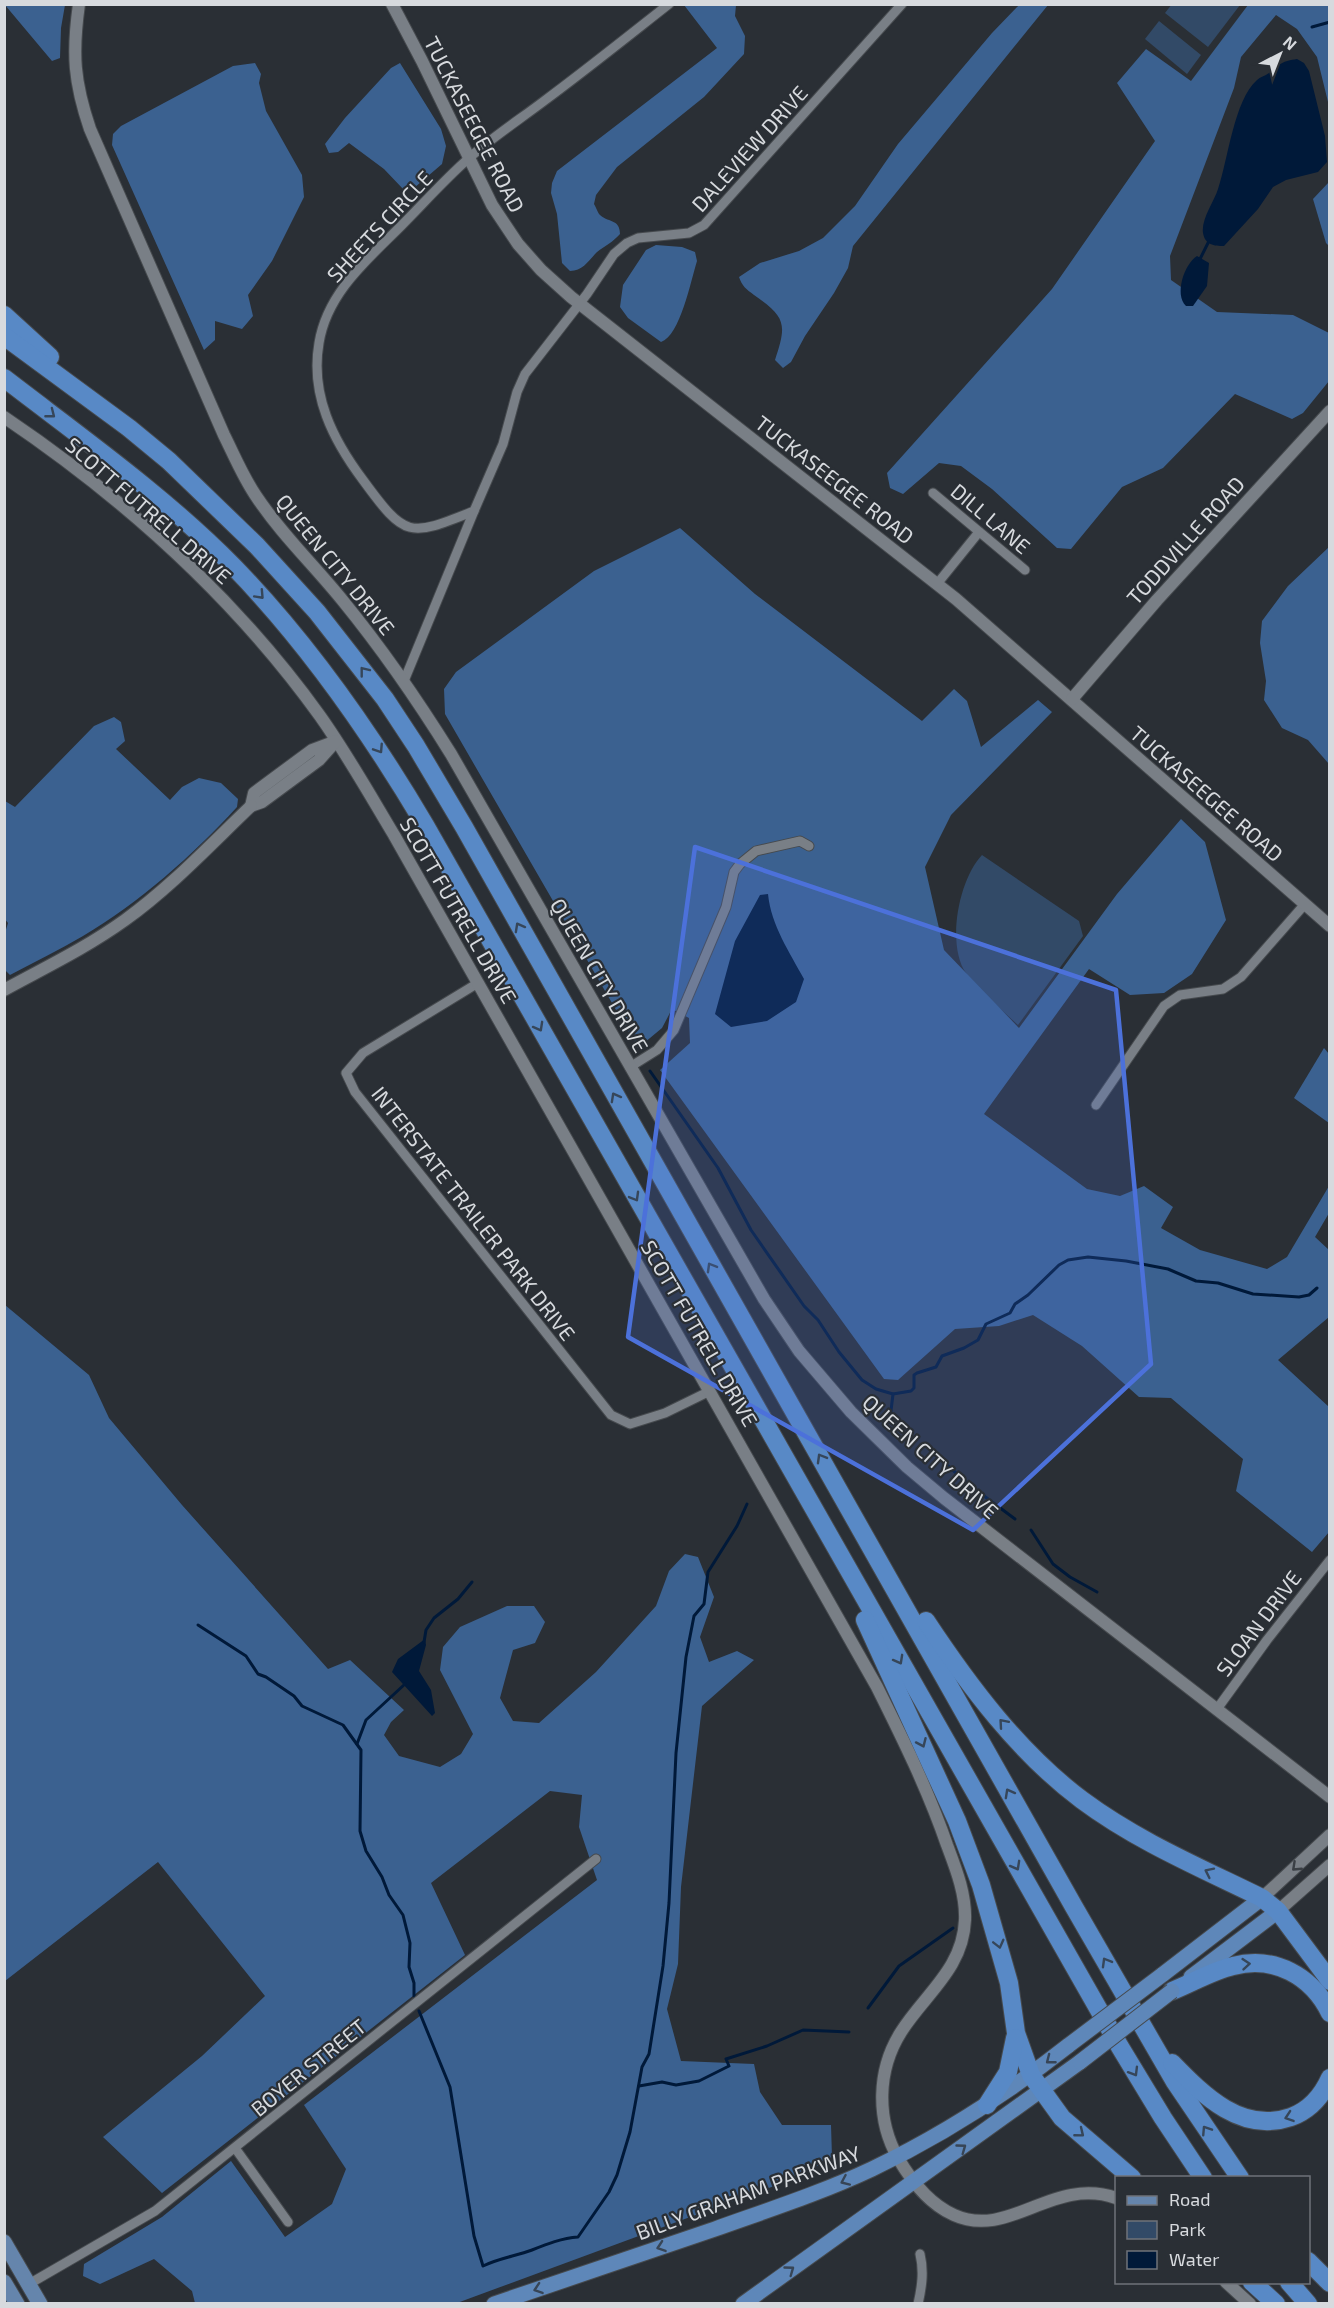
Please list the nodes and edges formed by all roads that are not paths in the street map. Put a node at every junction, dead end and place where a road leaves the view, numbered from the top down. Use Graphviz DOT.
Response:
graph roads {
  1 [pos="79,4"];
  2 [pos="392,4"];
  3 [pos="669,4"];
  4 [pos="902,4"];
  5 [pos="469,158"];
  6 [pos="580,303"];
  7 [pos="4,315"];
  8 [pos="4,336"];
  9 [pos="4,378"];
  10 [pos="1329,411"];
  11 [pos="4,417"];
  12 [pos="129,429"];
  13 [pos="933,493"];
  14 [pos="474,511"];
  15 [pos="979,532"];
  16 [pos="1025,570"];
  17 [pos="937,584"];
  18 [pos="404,681"];
  19 [pos="1072,699"];
  20 [pos="336,741"];
  21 [pos="809,846"];
  22 [pos="1305,904"];
  23 [pos="1329,927"];
  24 [pos="478,983"];
  25 [pos="4,990"];
  26 [pos="630,1067"];
  27 [pos="1096,1105"];
  28 [pos="710,1391"];
  29 [pos="836,1484"];
  30 [pos="829,1536"];
  31 [pos="1329,1560"];
  32 [pos="1217,1709"];
  33 [pos="1329,1797"];
  34 [pos="1329,1835"];
  35 [pos="596,1859"];
  36 [pos="1329,1866"];
  37 [pos="1262,1898"];
  38 [pos="1278,1911"];
  39 [pos="1329,1981"];
  40 [pos="1172,1991"];
  41 [pos="1329,2013"];
  42 [pos="1016,2033"];
  43 [pos="1151,2041"];
  44 [pos="1329,2078"];
  45 [pos="1036,2083"];
  46 [pos="987,2105"];
  47 [pos="235,2148"];
  48 [pos="897,2156"];
  49 [pos="1130,2176"];
  50 [pos="1202,2176"];
  51 [pos="1239,2176"];
  52 [pos="914,2182"];
  53 [pos="1115,2198"];
  54 [pos="288,2222"];
  55 [pos="4,2242"];
  56 [pos="920,2253"];
  57 [pos="1310,2263"];
  58 [pos="4,2282"];
  59 [pos="1329,2283"];
  60 [pos="29,2284"];
  61 [pos="1227,2284"];
  62 [pos="1253,2284"];
  63 [pos="1290,2284"];
  64 [pos="17,2304"];
  65 [pos="40,2304"];
  66 [pos="494,2304"];
  67 [pos="743,2304"];
  68 [pos="918,2304"];
  69 [pos="1250,2304"];
  70 [pos="1276,2304"];
  71 [pos="1308,2304"];
  1 -- 18 [label="street, QUEEN CITY DRIVE"];
  2 -- 5 [label="street, TUCKASEEGEE ROAD"];
  3 -- 5 [label="street, SHEETS CIRCLE"];
  4 -- 6 [label="street, DALEVIEW DRIVE"];
  5 -- 6 [label="street, TUCKASEEGEE ROAD"];
  5 -- 14 [label="street, SHEETS CIRCLE"];
  6 -- 14 [label="street"];
  6 -- 17 [label="street, TUCKASEEGEE ROAD"];
  7 -- 12 [label="highway"];
  8 -- 12 [label="highway"];
  9 -- 30 [label="highway, one-way"];
  10 -- 19 [label="street, TODDVILLE ROAD"];
  11 -- 20 [label="street, SCOTT FUTRELL DRIVE"];
  29 -- 12 [label="highway, one-way"];
  13 -- 15 [label="street, DILL LANE"];
  14 -- 18 [label="street"];
  15 -- 16 [label="street, DILL LANE"];
  15 -- 17 [label="street"];
  17 -- 19 [label="street, TUCKASEEGEE ROAD"];
  18 -- 26 [label="street, QUEEN CITY DRIVE"];
  19 -- 22 [label="street, TUCKASEEGEE ROAD"];
  20 -- 24 [label="street, SCOTT FUTRELL DRIVE"];
  20 -- 25 [label="street"];
  21 -- 26 [label="street"];
  22 -- 23 [label="street, TUCKASEEGEE ROAD"];
  22 -- 27 [label="street"];
  24 -- 28 [label="street, SCOTT FUTRELL DRIVE"];
  24 -- 28 [label="street, INTERSTATE TRAILER PARK DRIVE"];
  26 -- 32 [label="street, QUEEN CITY DRIVE"];
  28 -- 48 [label="street, SCOTT FUTRELL DRIVE"];
  37 -- 29 [label="highway, one-way"];
  43 -- 29 [label="highway, one-way"];
  30 -- 42 [label="highway, one-way"];
  30 -- 50 [label="highway, one-way"];
  31 -- 32 [label="street, SLOAN DRIVE"];
  32 -- 33 [label="street, QUEEN CITY DRIVE"];
  34 -- 37 [label="street, one-way"];
  35 -- 47 [label="street, BOYER STREET"];
  36 -- 38 [label="street"];
  37 -- 38 [label="highway"];
  37 -- 45 [label="highway, BILLY GRAHAM PARKWAY, one-way, bridge"];
  38 -- 39 [label="highway"];
  38 -- 40 [label="highway, BILLY GRAHAM PARKWAY"];
  40 -- 41 [label="highway, one-way"];
  40 -- 45 [label="highway, BILLY GRAHAM PARKWAY, bridge"];
  42 -- 45 [label="highway"];
  42 -- 46 [label="highway"];
  44 -- 43 [label="highway, one-way"];
  51 -- 43 [label="highway, one-way"];
  45 -- 46 [label="highway, BILLY GRAHAM PARKWAY"];
  45 -- 49 [label="highway, one-way"];
  52 -- 45 [label="highway, BILLY GRAHAM PARKWAY, one-way"];
  46 -- 48 [label="highway, BILLY GRAHAM PARKWAY"];
  47 -- 54 [label="street"];
  47 -- 60 [label="street, BOYER STREET"];
  48 -- 52 [label="street, SCOTT FUTRELL DRIVE"];
  48 -- 66 [label="highway, BILLY GRAHAM PARKWAY, one-way"];
  52 -- 53 [label="street, SCOTT FUTRELL DRIVE"];
  67 -- 52 [label="highway, BILLY GRAHAM PARKWAY, one-way"];
  55 -- 60 [label="main road"];
  56 -- 68 [label="street"];
  57 -- 59 [label="highway"];
  58 -- 64 [label="main road"];
  60 -- 65 [label="main road"];
  61 -- 69 [label="street"];
  62 -- 70 [label="highway"];
  63 -- 71 [label="highway"];
}
